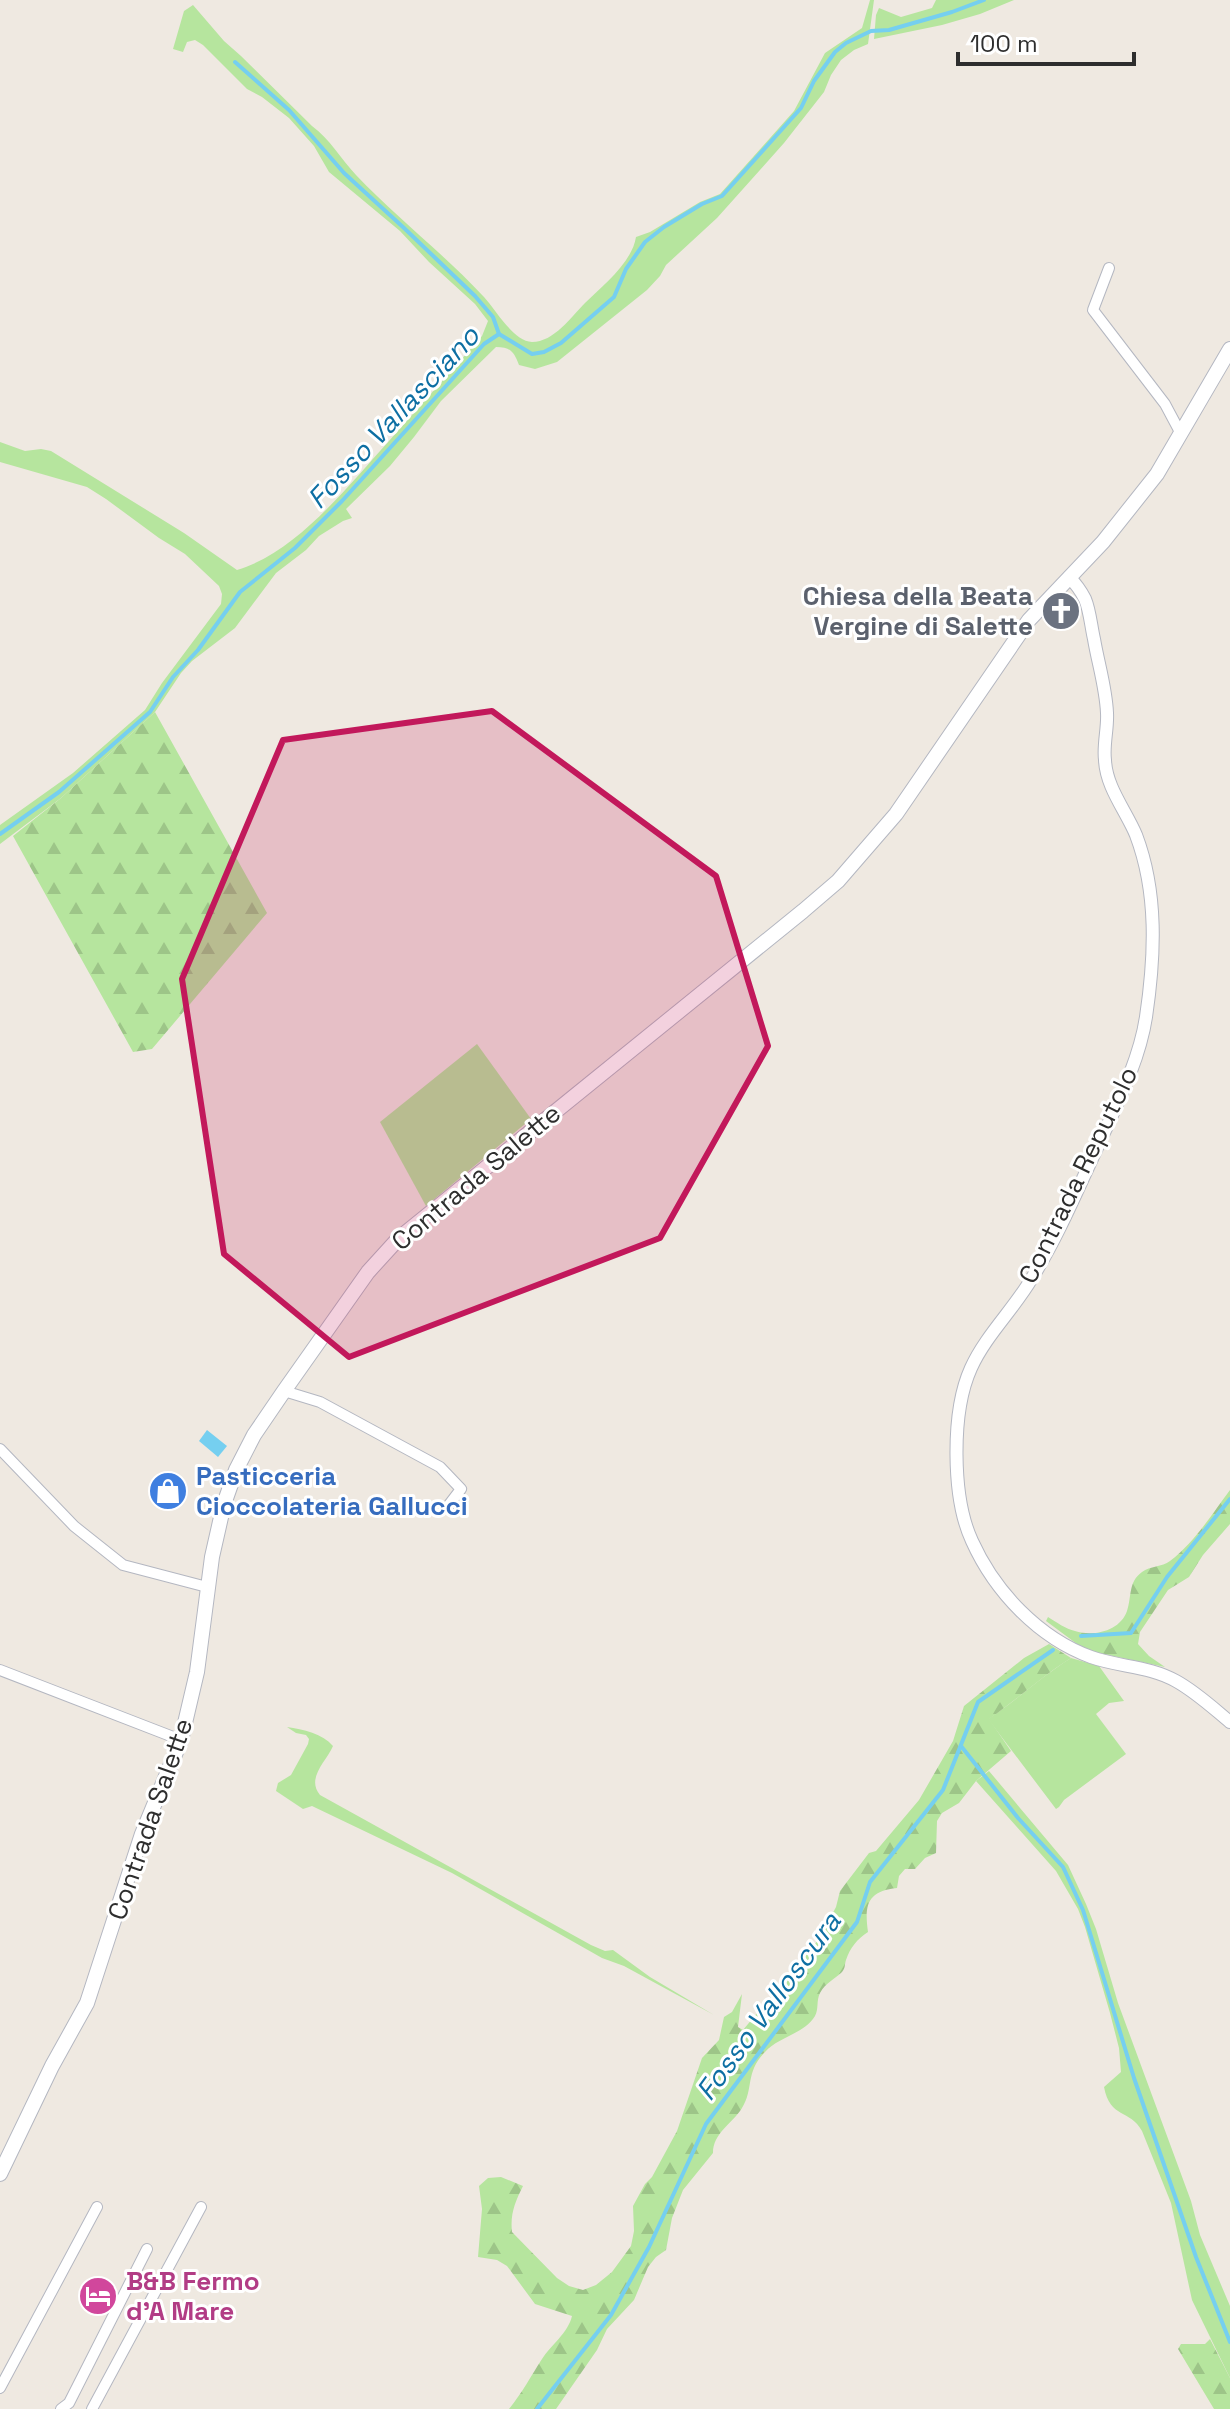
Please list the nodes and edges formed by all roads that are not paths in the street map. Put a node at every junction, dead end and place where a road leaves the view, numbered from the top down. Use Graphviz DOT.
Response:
graph roads {
  1 [pos="1109,268"];
  2 [pos="1230,349"];
  3 [pos="1181,434"];
  4 [pos="1069,577"];
  5 [pos="284,1391"];
  6 [pos="0,1449"];
  7 [pos="448,1506"];
  8 [pos="207,1587"];
  9 [pos="0,1670"];
  10 [pos="1230,1722"];
  11 [pos="181,1740"];
  12 [pos="0,2174"];
  13 [pos="97,2207"];
  14 [pos="201,2207"];
  15 [pos="147,2249"];
  16 [pos="0,2388"];
  17 [pos="61,2409"];
  18 [pos="92,2409"];
  1 -- 3 [label="street"];
  2 -- 3 [label="main road, Contrada Salette"];
  3 -- 4 [label="main road, Contrada Salette"];
  4 -- 5 [label="main road, Contrada Salette"];
  4 -- 10 [label="street, Contrada Reputolo"];
  5 -- 7 [label="street"];
  5 -- 8 [label="main road, Contrada Salette"];
  6 -- 8 [label="street"];
  8 -- 11 [label="main road, Contrada Salette"];
  9 -- 11 [label="street"];
  11 -- 12 [label="main road, Contrada Salette"];
  13 -- 16 [label="street"];
  14 -- 18 [label="street"];
  15 -- 17 [label="street"];
}
